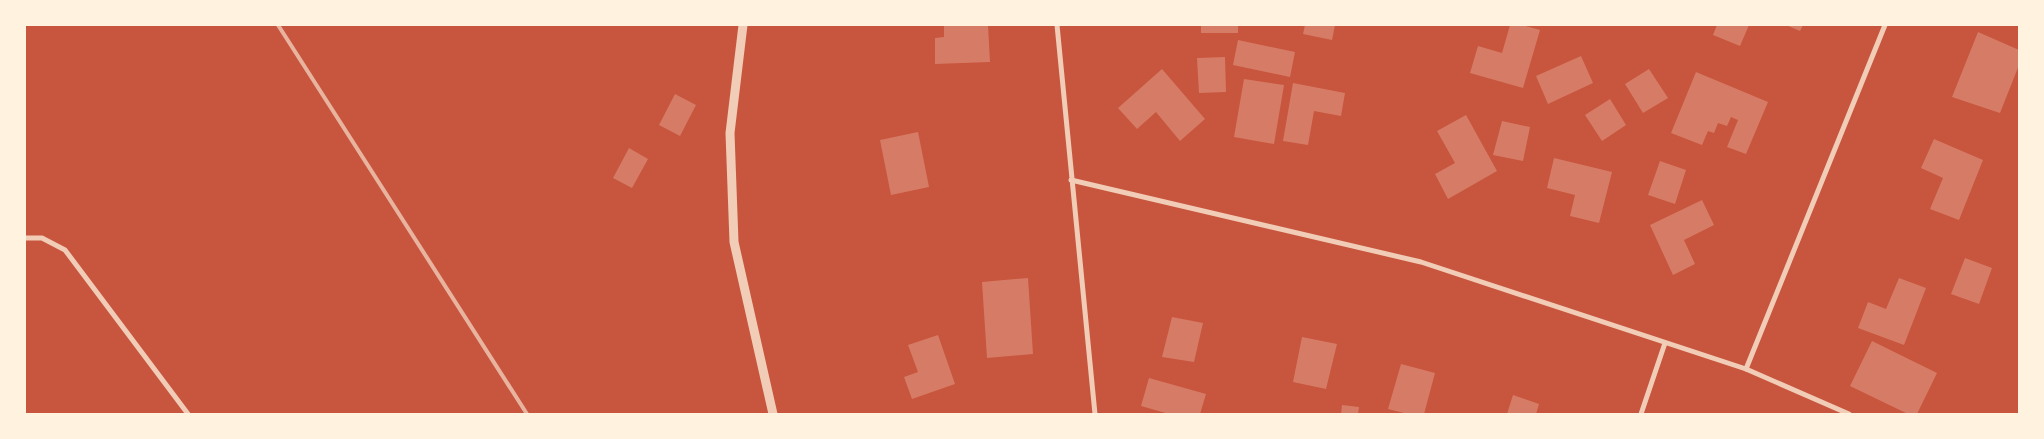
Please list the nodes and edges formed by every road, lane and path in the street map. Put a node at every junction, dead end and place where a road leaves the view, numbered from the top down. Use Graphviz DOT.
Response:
graph roads {
  1 [pos="743,25"];
  2 [pos="1057,25"];
  3 [pos="1884,25"];
  4 [pos="1071,180"];
  5 [pos="25,238"];
  6 [pos="1665,343"];
  7 [pos="1746,369"];
  8 [pos="188,414"];
  9 [pos="773,414"];
  10 [pos="1095,414"];
  11 [pos="1641,414"];
  12 [pos="1849,414"];
  1 -- 9 [label="street"];
  2 -- 4 [label="street"];
  3 -- 7 [label="street"];
  4 -- 6 [label="street"];
  4 -- 10 [label="street"];
  5 -- 8 [label="street"];
  6 -- 7 [label="street"];
  6 -- 11 [label="street"];
  7 -- 12 [label="street"];
}
